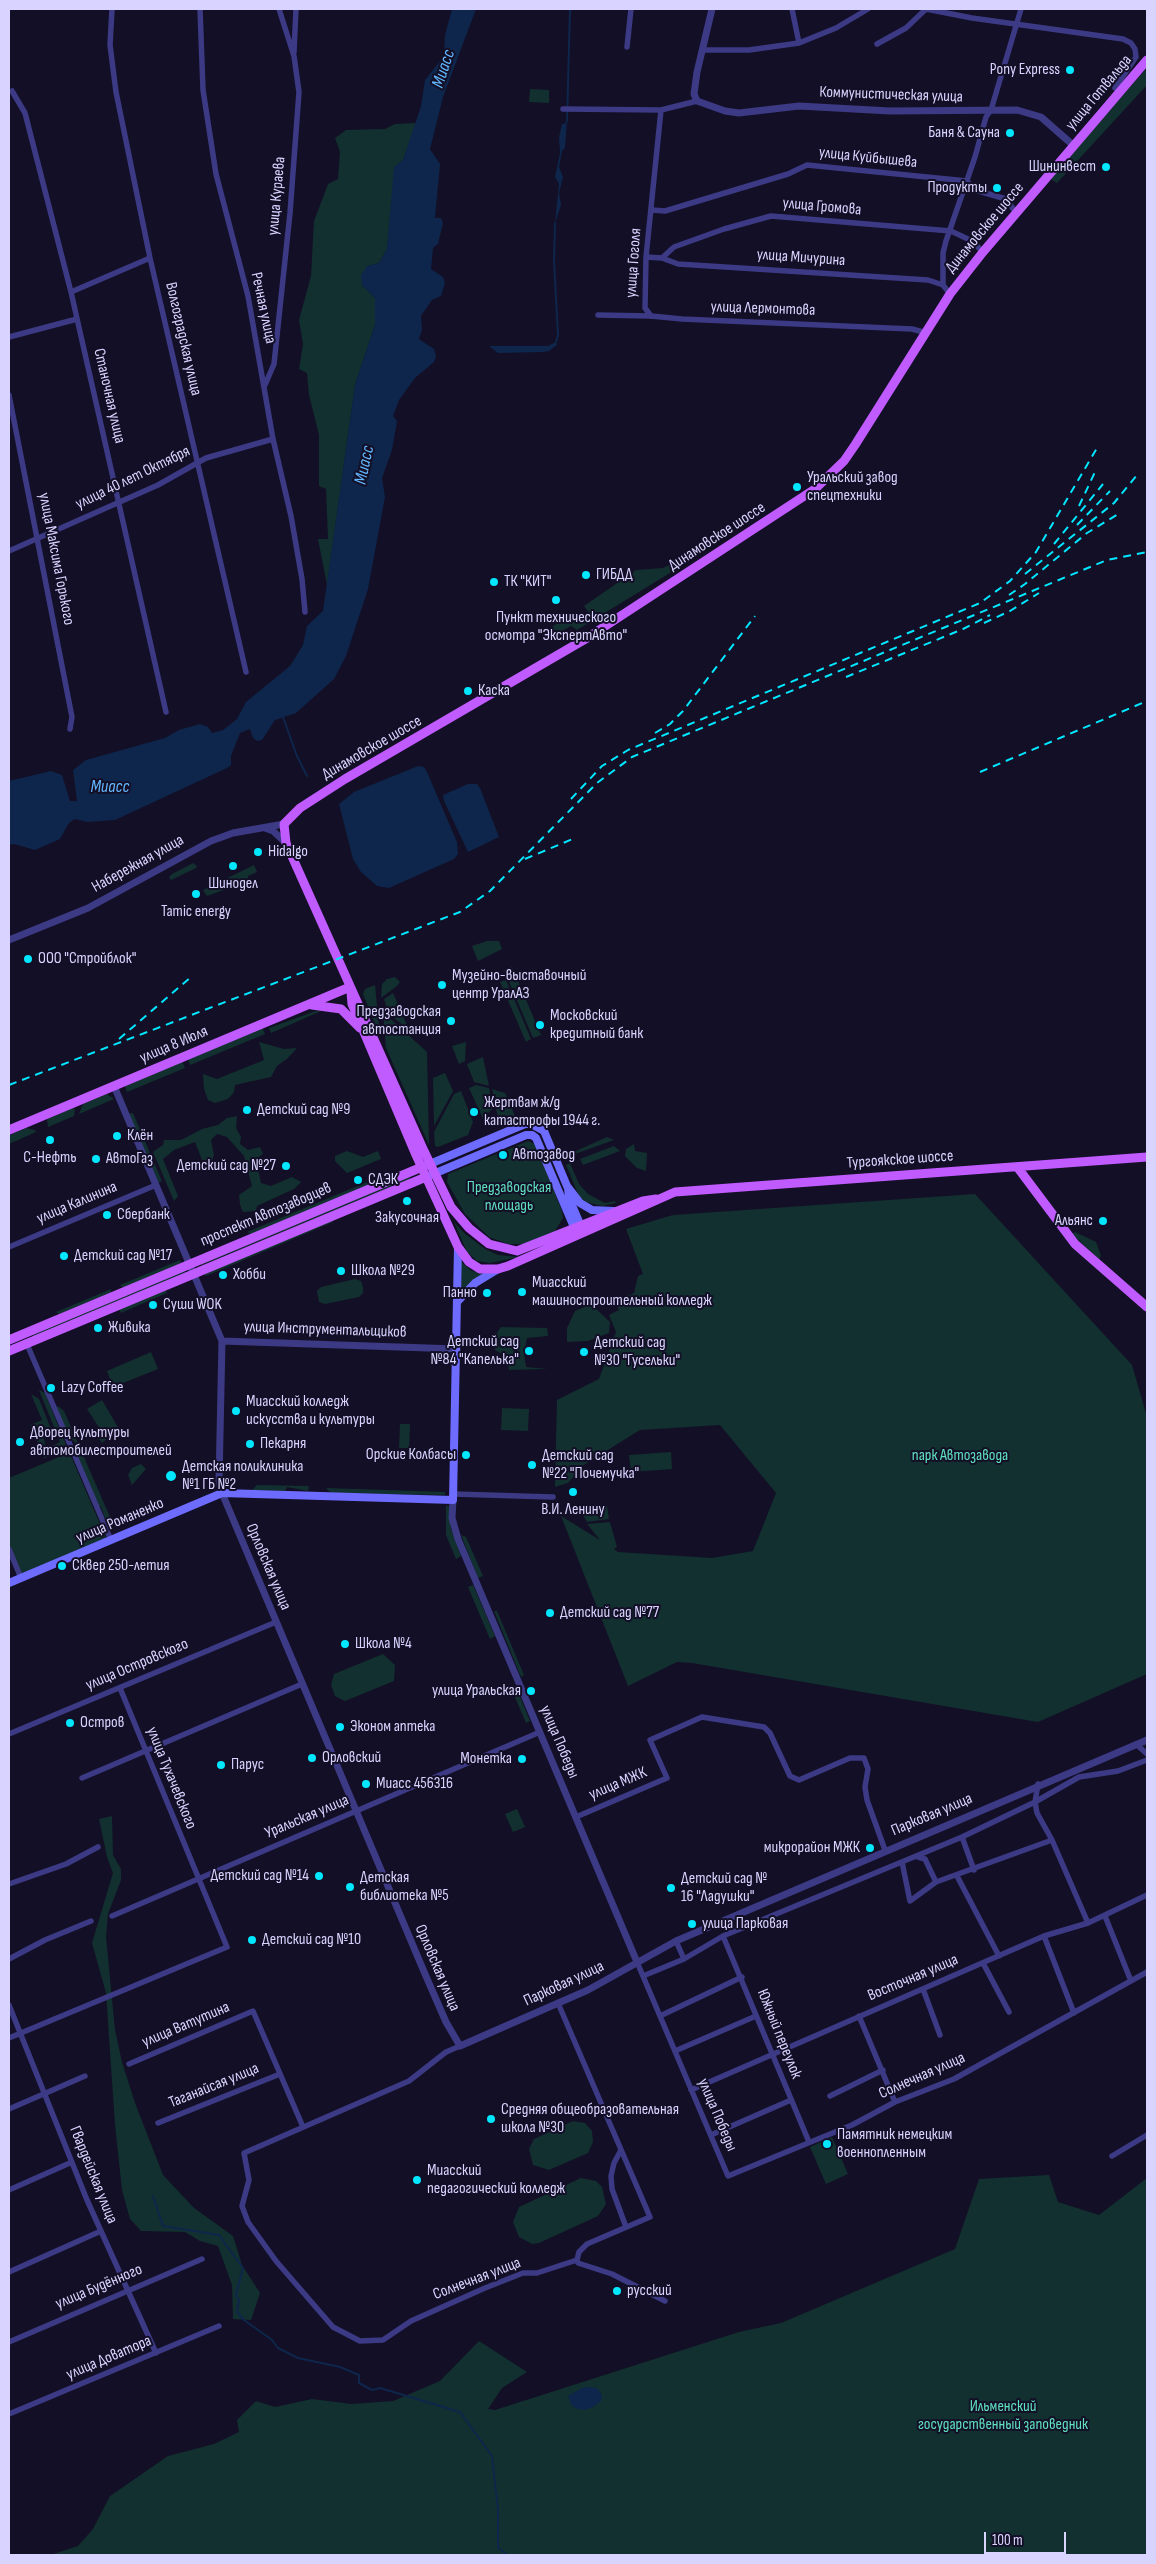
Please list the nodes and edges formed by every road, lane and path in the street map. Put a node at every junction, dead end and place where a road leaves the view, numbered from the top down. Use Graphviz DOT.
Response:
graph roads {
  1 [pos="112,9"];
  2 [pos="200,9"];
  3 [pos="279,9"];
  4 [pos="296,9"];
  5 [pos="631,9"];
  6 [pos="712,9"];
  7 [pos="792,9"];
  8 [pos="868,9"];
  9 [pos="926,9"];
  10 [pos="1021,9"];
  11 [pos="1015,24"];
  12 [pos="799,43"];
  13 [pos="877,44"];
  14 [pos="627,47"];
  15 [pos="702,50"];
  16 [pos="294,56"];
  17 [pos="1147,60"];
  18 [pos="1115,88"];
  19 [pos="12,91"];
  20 [pos="697,101"];
  21 [pos="567,109"];
  22 [pos="661,110"];
  23 [pos="991,110"];
  24 [pos="1074,146"];
  25 [pos="967,181"];
  26 [pos="652,210"];
  27 [pos="1017,214"];
  28 [pos="951,231"];
  29 [pos="983,252"];
  30 [pos="646,257"];
  31 [pos="150,258"];
  32 [pos="662,258"];
  33 [pos="943,285"];
  34 [pos="71,292"];
  35 [pos="950,294"];
  36 [pos="598,315"];
  37 [pos="651,316"];
  38 [pos="77,319"];
  39 [pos="927,333"];
  40 [pos="9,337"];
  41 [pos="265,385"];
  42 [pos="9,395"];
  43 [pos="273,439"];
  44 [pos="197,463"];
  45 [pos="120,501"];
  46 [pos="39,538"];
  47 [pos="9,551"];
  48 [pos="305,612"];
  49 [pos="246,672"];
  50 [pos="166,712"];
  51 [pos="70,729"];
  52 [pos="284,824"];
  53 [pos="265,828"];
  54 [pos="286,843"];
  55 [pos="9,940"];
  56 [pos="350,987"];
  57 [pos="307,1005"];
  58 [pos="365,1034"];
  59 [pos="114,1086"];
  60 [pos="9,1130"];
  61 [pos="1147,1157"];
  62 [pos="426,1166"];
  63 [pos="1018,1168"];
  64 [pos="431,1175"];
  65 [pos="156,1185"];
  66 [pos="568,1186"];
  67 [pos="656,1199"];
  68 [pos="621,1210"];
  69 [pos="579,1231"];
  70 [pos="9,1247"];
  71 [pos="458,1247"];
  72 [pos="189,1264"];
  73 [pos="498,1269"];
  74 [pos="193,1274"];
  75 [pos="458,1301"];
  76 [pos="1147,1307"];
  77 [pos="23,1334"];
  78 [pos="9,1340"];
  79 [pos="222,1341"];
  80 [pos="27,1343"];
  81 [pos="457,1349"];
  82 [pos="9,1351"];
  83 [pos="222,1493"];
  84 [pos="453,1497"];
  85 [pos="553,1497"];
  86 [pos="110,1540"];
  87 [pos="9,1549"];
  88 [pos="21,1578"];
  89 [pos="9,1583"];
  90 [pos="276,1622"];
  91 [pos="302,1684"];
  92 [pos="120,1688"];
  93 [pos="540,1732"];
  94 [pos="9,1734"];
  95 [pos="1147,1740"];
  96 [pos="1136,1744"];
  97 [pos="146,1751"];
  98 [pos="1147,1754"];
  99 [pos="1147,1760"];
  100 [pos="1061,1775"];
  101 [pos="82,1778"];
  102 [pos="1066,1783"];
  103 [pos="1038,1784"];
  104 [pos="1035,1802"];
  105 [pos="356,1811"];
  106 [pos="576,1817"];
  107 [pos="962,1837"];
  108 [pos="1052,1840"];
  109 [pos="98,1847"];
  110 [pos="885,1850"];
  111 [pos="917,1857"];
  112 [pos="902,1862"];
  113 [pos="974,1870"];
  114 [pos="957,1876"];
  115 [pos="198,1879"];
  116 [pos="936,1882"];
  117 [pos="9,1884"];
  118 [pos="1147,1895"];
  119 [pos="112,1916"];
  120 [pos="1105,1916"];
  121 [pos="91,1922"];
  122 [pos="1088,1923"];
  123 [pos="723,1936"];
  124 [pos="1044,1936"];
  125 [pos="676,1941"];
  126 [pos="999,1956"];
  127 [pos="9,1959"];
  128 [pos="684,1959"];
  129 [pos="637,1962"];
  130 [pos="983,1963"];
  131 [pos="1147,1972"];
  132 [pos="643,1976"];
  133 [pos="742,1978"];
  134 [pos="1131,1982"];
  135 [pos="923,1989"];
  136 [pos="558,2003"];
  137 [pos="9,2005"];
  138 [pos="1009,2012"];
  139 [pos="1074,2013"];
  140 [pos="660,2016"];
  141 [pos="756,2016"];
  142 [pos="859,2016"];
  143 [pos="20,2032"];
  144 [pos="940,2035"];
  145 [pos="9,2038"];
  146 [pos="460,2046"];
  147 [pos="675,2052"];
  148 [pos="772,2053"];
  149 [pos="129,2064"];
  150 [pos="883,2070"];
  151 [pos="280,2074"];
  152 [pos="85,2076"];
  153 [pos="692,2090"];
  154 [pos="46,2093"];
  155 [pos="830,2096"];
  156 [pos="791,2100"];
  157 [pos="895,2102"];
  158 [pos="9,2109"];
  159 [pos="158,2123"];
  160 [pos="303,2128"];
  161 [pos="711,2135"];
  162 [pos="1147,2135"];
  163 [pos="809,2142"];
  164 [pos="621,2150"];
  165 [pos="1112,2156"];
  166 [pos="72,2162"];
  167 [pos="728,2176"];
  168 [pos="9,2190"];
  169 [pos="626,2227"];
  170 [pos="101,2231"];
  171 [pos="202,2259"];
  172 [pos="577,2262"];
  173 [pos="9,2272"];
  174 [pos="128,2289"];
  175 [pos="665,2301"];
  176 [pos="219,2326"];
  177 [pos="392,2335"];
  178 [pos="9,2342"];
  179 [pos="156,2353"];
  180 [pos="9,2414"];
  1 -- 31 [label="street, Волгоградская улица"];
  2 -- 41 [label="street, Речная улица"];
  3 -- 16 [label="street, улица Кураева"];
  4 -- 16 [label="street"];
  5 -- 14 [label="street"];
  6 -- 15 [label="street"];
  7 -- 12 [label="street"];
  8 -- 12 [label="street"];
  9 -- 11 [label="street"];
  9 -- 13 [label="street"];
  10 -- 11 [label="street"];
  11 -- 18 [label="street"];
  11 -- 23 [label="street"];
  12 -- 15 [label="street"];
  15 -- 20 [label="street"];
  16 -- 41 [label="street, улица Кураева"];
  17 -- 24 [label="main road, улица Готвальда"];
  19 -- 34 [label="street, Станочная улица"];
  20 -- 22 [label="street"];
  20 -- 23 [label="street, Коммунистическая улица"];
  21 -- 22 [label="street"];
  22 -- 26 [label="street, улица Гоголя"];
  23 -- 24 [label="street, Коммунистическая улица"];
  23 -- 25 [label="street"];
  24 -- 27 [label="main road, Динамовское шоссе"];
  25 -- 26 [label="street, улица Куйбышева"];
  25 -- 27 [label="street, улица Куйбышева"];
  25 -- 28 [label="street"];
  26 -- 30 [label="street, улица Гоголя"];
  27 -- 29 [label="main road, Динамовское шоссе"];
  28 -- 29 [label="street, улица Громова"];
  28 -- 32 [label="street, улица Громова"];
  28 -- 33 [label="street"];
  29 -- 35 [label="main road, Динамовское шоссе"];
  30 -- 32 [label="street, улица Мичурина"];
  30 -- 37 [label="street, улица Гоголя"];
  31 -- 34 [label="street"];
  31 -- 44 [label="street, Волгоградская улица"];
  32 -- 33 [label="street, улица Мичурина"];
  33 -- 35 [label="street"];
  34 -- 38 [label="street, Станочная улица"];
  35 -- 39 [label="main road, Динамовское шоссе"];
  36 -- 37 [label="street, улица Лермонтова"];
  37 -- 39 [label="street, улица Лермонтова"];
  38 -- 40 [label="street"];
  38 -- 45 [label="street, Станочная улица"];
  39 -- 52 [label="main road, Динамовское шоссе"];
  41 -- 43 [label="street, Речная улица"];
  42 -- 46 [label="street, улица Максима Горького"];
  43 -- 44 [label="street, улица 40 лет Октября"];
  43 -- 48 [label="street, Речная улица"];
  44 -- 45 [label="street, улица 40 лет Октября"];
  44 -- 49 [label="street, Волгоградская улица"];
  45 -- 46 [label="street, улица 40 лет Октября"];
  45 -- 50 [label="street, Станочная улица"];
  46 -- 47 [label="street, улица 40 лет Октября"];
  46 -- 51 [label="street, улица Максима Горького"];
  52 -- 53 [label="street, Набережная улица"];
  52 -- 54 [label="main road"];
  53 -- 54 [label="street"];
  53 -- 55 [label="street, Набережная улица"];
  54 -- 56 [label="main road"];
  56 -- 57 [label="main road, улица 8 Июля"];
  56 -- 58 [label="main road"];
  56 -- 62 [label="main road"];
  57 -- 58 [label="main road"];
  57 -- 59 [label="main road, улица 8 Июля"];
  58 -- 62 [label="main road"];
  59 -- 60 [label="main road, улица 8 Июля"];
  59 -- 65 [label="street, Орловская улица"];
  61 -- 63 [label="main road, Тургоякское шоссе"];
  62 -- 64 [label="main road"];
  62 -- 66 [label="main road, проспект Автозаводцев"];
  62 -- 72 [label="main road, проспект Автозаводцев"];
  63 -- 67 [label="main road, Тургоякское шоссе"];
  63 -- 76 [label="main road"];
  64 -- 69 [label="main road"];
  64 -- 69 [label="main road, проспект Автозаводцев"];
  64 -- 71 [label="main road"];
  64 -- 74 [label="main road, проспект Автозаводцев"];
  65 -- 70 [label="street, улица Калинина"];
  65 -- 72 [label="street, Орловская улица"];
  66 -- 68 [label="main road"];
  66 -- 69 [label="main road"];
  67 -- 68 [label="main road, Тургоякское шоссе"];
  67 -- 69 [label="main road, Тургоякское шоссе"];
  68 -- 69 [label="main road, Тургоякское шоссе"];
  69 -- 73 [label="main road"];
  71 -- 73 [label="main road"];
  71 -- 75 [label="main road, улица Победы"];
  72 -- 74 [label="street, Орловская улица"];
  72 -- 77 [label="main road, проспект Автозаводцев"];
  73 -- 75 [label="main road"];
  74 -- 79 [label="street, Орловская улица"];
  74 -- 80 [label="main road, проспект Автозаводцев"];
  75 -- 81 [label="main road, улица Победы"];
  77 -- 78 [label="main road, проспект Автозаводцев"];
  77 -- 80 [label="street"];
  79 -- 81 [label="street, улица Инструментальщиков"];
  79 -- 83 [label="street, Орловская улица"];
  80 -- 82 [label="main road, проспект Автозаводцев"];
  80 -- 86 [label="street"];
  81 -- 84 [label="main road, улица Победы"];
  83 -- 84 [label="main road, улица Романенко"];
  83 -- 86 [label="main road, улица Романенко"];
  83 -- 90 [label="street, Орловская улица"];
  84 -- 85 [label="street, улица Романенко"];
  84 -- 93 [label="street, улица Победы"];
  86 -- 88 [label="main road, улица Романенко"];
  87 -- 88 [label="street"];
  88 -- 89 [label="main road, улица Романенко"];
  90 -- 91 [label="street, Орловская улица"];
  90 -- 92 [label="street, улица Островского"];
  91 -- 97 [label="street"];
  91 -- 105 [label="street, Орловская улица"];
  92 -- 94 [label="street, улица Островского"];
  92 -- 97 [label="street, улица Тухачевского"];
  93 -- 105 [label="street, Уральская улица"];
  93 -- 106 [label="street, улица Победы"];
  95 -- 96 [label="street, Парковая улица"];
  96 -- 98 [label="street"];
  96 -- 100 [label="street, Парковая улица"];
  97 -- 101 [label="street"];
  97 -- 115 [label="street, улица Тухачевского"];
  99 -- 102 [label="street"];
  100 -- 102 [label="street"];
  100 -- 103 [label="street, Парковая улица"];
  102 -- 104 [label="street"];
  103 -- 104 [label="street"];
  103 -- 110 [label="street, Парковая улица"];
  104 -- 107 [label="street"];
  104 -- 108 [label="street"];
  105 -- 115 [label="street, Уральская улица"];
  105 -- 146 [label="street, Орловская улица"];
  106 -- 110 [label="street, улица МЖК"];
  106 -- 129 [label="street, улица Победы"];
  107 -- 111 [label="street"];
  107 -- 113 [label="street"];
  108 -- 113 [label="street"];
  108 -- 122 [label="street"];
  109 -- 117 [label="street"];
  110 -- 125 [label="street, Парковая улица"];
  111 -- 112 [label="street"];
  111 -- 116 [label="street"];
  112 -- 116 [label="street"];
  112 -- 123 [label="street"];
  113 -- 114 [label="street"];
  114 -- 116 [label="street"];
  114 -- 126 [label="street"];
  115 -- 119 [label="street, Уральская улица"];
  115 -- 143 [label="street, улица Тухачевского"];
  118 -- 120 [label="street, Восточная улица"];
  120 -- 122 [label="street, Восточная улица"];
  120 -- 134 [label="street"];
  121 -- 127 [label="street"];
  122 -- 124 [label="street, Восточная улица"];
  123 -- 128 [label="street"];
  123 -- 133 [label="street, Южный переулок"];
  124 -- 126 [label="street, Восточная улица"];
  124 -- 139 [label="street"];
  125 -- 128 [label="street"];
  125 -- 129 [label="street, Парковая улица"];
  126 -- 130 [label="street, Восточная улица"];
  128 -- 132 [label="street"];
  129 -- 132 [label="street, улица Победы"];
  129 -- 136 [label="street, Парковая улица"];
  130 -- 135 [label="street, Восточная улица"];
  130 -- 138 [label="street"];
  131 -- 134 [label="street, Солнечная улица"];
  132 -- 140 [label="street, улица Победы"];
  133 -- 140 [label="street"];
  133 -- 141 [label="street, Южный переулок"];
  134 -- 139 [label="street, Солнечная улица"];
  135 -- 142 [label="street, Восточная улица"];
  135 -- 144 [label="street"];
  136 -- 146 [label="street, Парковая улица"];
  136 -- 164 [label="street"];
  137 -- 143 [label="street, Гвардейская улица"];
  139 -- 157 [label="street, Солнечная улица"];
  140 -- 147 [label="street, улица Победы"];
  141 -- 147 [label="street"];
  141 -- 148 [label="street, Южный переулок"];
  142 -- 148 [label="street, Восточная улица"];
  142 -- 150 [label="street"];
  143 -- 145 [label="street"];
  143 -- 154 [label="street, Гвардейская улица"];
  146 -- 160 [label="street, Парковая улица"];
  147 -- 153 [label="street, улица Победы"];
  148 -- 153 [label="street, Восточная улица"];
  148 -- 156 [label="street, Южный переулок"];
  149 -- 151 [label="street, улица Ватутина"];
  150 -- 155 [label="street"];
  150 -- 157 [label="street"];
  151 -- 159 [label="street, Таганайсая улица"];
  151 -- 160 [label="street"];
  152 -- 154 [label="street"];
  153 -- 161 [label="street, улица Победы"];
  154 -- 158 [label="street"];
  154 -- 166 [label="street, Гвардейская улица"];
  156 -- 161 [label="street"];
  156 -- 163 [label="street, Южный переулок"];
  157 -- 163 [label="street, Солнечная улица"];
  160 -- 177 [label="street, Парковая улица"];
  161 -- 167 [label="street, улица Победы"];
  162 -- 165 [label="street"];
  163 -- 167 [label="street, Солнечная улица"];
  164 -- 169 [label="street"];
  164 -- 169 [label="street"];
  166 -- 168 [label="street"];
  166 -- 170 [label="street, Гвардейская улица"];
  169 -- 172 [label="street"];
  170 -- 173 [label="street"];
  170 -- 174 [label="street, Гвардейская улица"];
  171 -- 174 [label="street, улица Будённого"];
  172 -- 175 [label="street"];
  172 -- 177 [label="street, Солнечная улица"];
  174 -- 178 [label="street, улица Будённого"];
  174 -- 179 [label="street, Гвардейская улица"];
  176 -- 179 [label="street, улица Доватора"];
  179 -- 180 [label="street, улица Доватора"];
}
